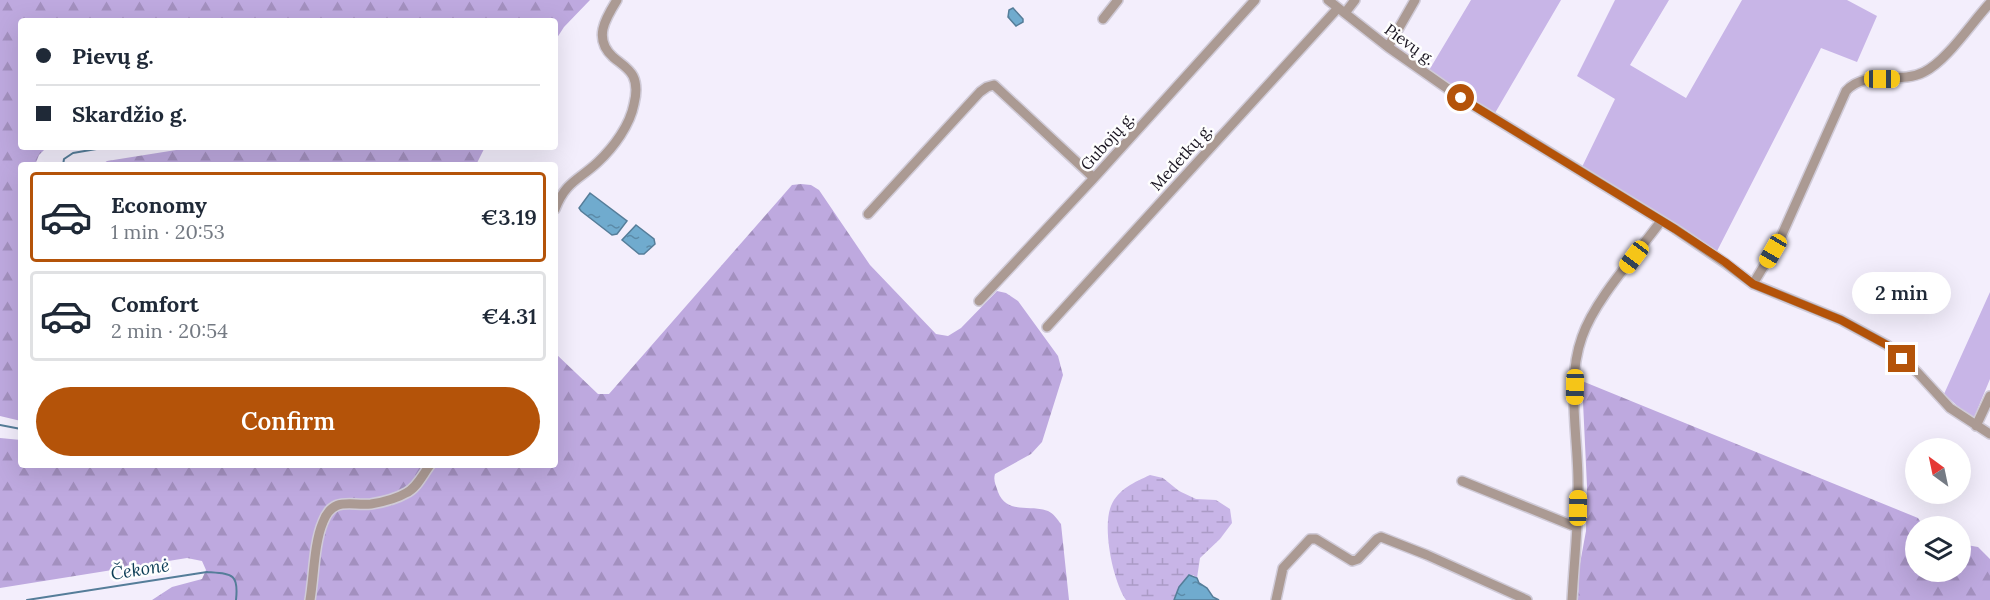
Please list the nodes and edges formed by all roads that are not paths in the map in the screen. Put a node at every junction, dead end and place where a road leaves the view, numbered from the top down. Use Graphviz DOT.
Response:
graph roads {
  1 [pos="617,0"];
  2 [pos="1118,0"];
  3 [pos="1255,0"];
  4 [pos="1328,0"];
  5 [pos="1355,0"];
  6 [pos="1415,0"];
  7 [pos="1990,3"];
  8 [pos="1342,10"];
  9 [pos="1103,19"];
  10 [pos="1388,47"];
  11 [pos="1094,178"];
  12 [pos="558,203"];
  13 [pos="868,214"];
  14 [pos="1661,221"];
  15 [pos="1753,284"];
  16 [pos="979,301"];
  17 [pos="1047,327"];
  18 [pos="1990,396"];
  19 [pos="1976,426"];
  20 [pos="1990,434"];
  21 [pos="428,468"];
  22 [pos="1462,481"];
  23 [pos="1576,527"];
  24 [pos="310,600"];
  25 [pos="1276,600"];
  26 [pos="1527,600"];
  27 [pos="1572,600"];
  1 -- 12 [label="street"];
  2 -- 9 [label="street"];
  3 -- 11 [label="street, Gubojų g."];
  4 -- 8 [label="street, Pievų g."];
  5 -- 8 [label="street, Medetkų g."];
  6 -- 10 [label="street"];
  7 -- 15 [label="street"];
  8 -- 10 [label="street, Pievų g."];
  8 -- 17 [label="street, Medetkų g."];
  10 -- 14 [label="street, Pievų g."];
  11 -- 13 [label="street"];
  11 -- 16 [label="street, Gubojų g."];
  14 -- 15 [label="street, Pievų g."];
  14 -- 23 [label="street"];
  15 -- 19 [label="street, Pievų g."];
  18 -- 19 [label="street"];
  19 -- 20 [label="street, Pievų g."];
  21 -- 24 [label="street"];
  22 -- 23 [label="street"];
  23 -- 27 [label="street"];
  25 -- 26 [label="street"];
}
